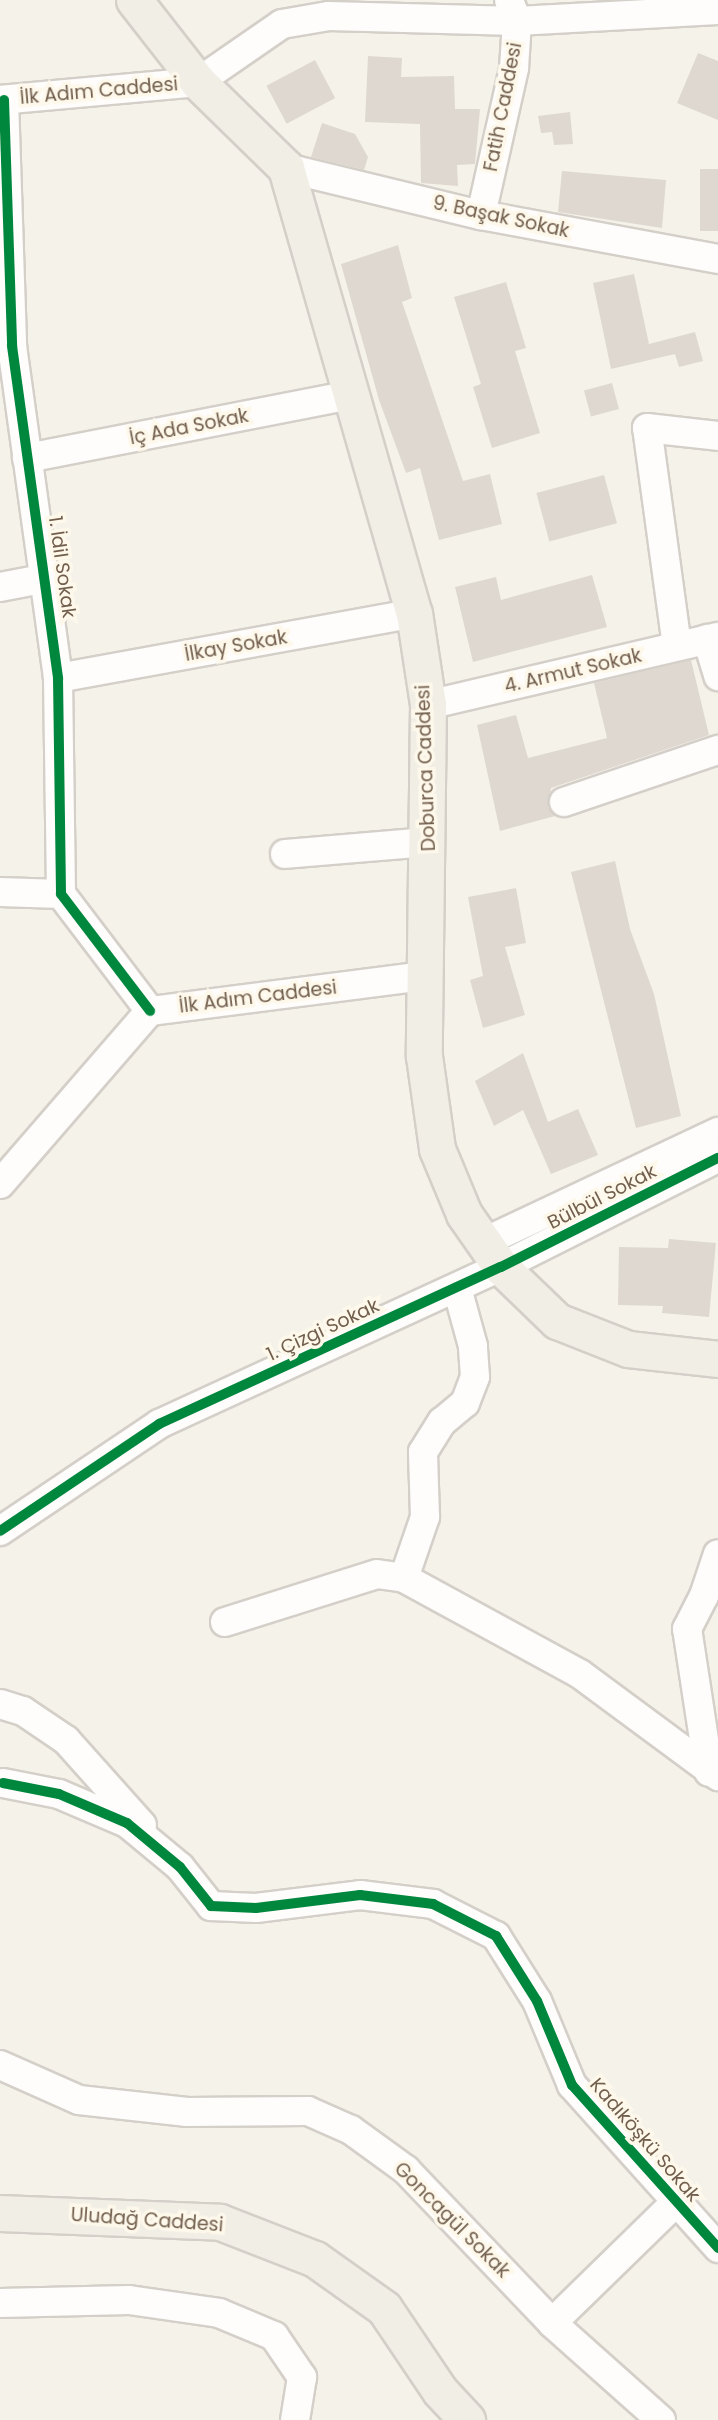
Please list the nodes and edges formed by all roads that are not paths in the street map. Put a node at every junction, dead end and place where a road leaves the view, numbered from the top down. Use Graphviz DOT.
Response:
graph roads {
  1 [pos="134,0"];
  2 [pos="718,10"];
  3 [pos="513,11"];
  4 [pos="198,82"];
  5 [pos="2,100"];
  6 [pos="286,168"];
  7 [pos="481,215"];
  8 [pos="718,258"];
  9 [pos="351,395"];
  10 [pos="718,436"];
  11 [pos="27,458"];
  12 [pos="47,578"];
  13 [pos="0,587"];
  14 [pos="414,613"];
  15 [pos="712,638"];
  16 [pos="677,646"];
  17 [pos="718,676"];
  18 [pos="58,678"];
  19 [pos="428,705"];
  20 [pos="718,750"];
  21 [pos="564,802"];
  22 [pos="429,842"];
  23 [pos="285,854"];
  24 [pos="0,892"];
  25 [pos="61,894"];
  26 [pos="425,976"];
  27 [pos="150,1011"];
  28 [pos="718,1132"];
  29 [pos="718,1158"];
  30 [pos="0,1184"];
  31 [pos="491,1255"];
  32 [pos="457,1287"];
  33 [pos="718,1359"];
  34 [pos="0,1531"];
  35 [pos="718,1554"];
  36 [pos="404,1578"];
  37 [pos="711,1600"];
  38 [pos="225,1622"];
  39 [pos="0,1703"];
  40 [pos="713,1774"];
  41 [pos="3,1783"];
  42 [pos="149,1841"];
  43 [pos="0,2065"];
  44 [pos="675,2203"];
  45 [pos="0,2213"];
  46 [pos="718,2248"];
  47 [pos="0,2303"];
  48 [pos="552,2323"];
  49 [pos="295,2420"];
  50 [pos="467,2420"];
  51 [pos="661,2420"];
  1 -- 4 [label="main road, Doburca Caddesi"];
  2 -- 3 [label="street"];
  3 -- 4 [label="street"];
  3 -- 7 [label="street, Fatih Caddesi"];
  4 -- 5 [label="street, İlk Adım Caddesi"];
  4 -- 6 [label="main road, Doburca Caddesi"];
  5 -- 11 [label="street, 1. İdil Sokak"];
  6 -- 7 [label="street, 9. Başak Sokak"];
  6 -- 9 [label="main road, Doburca Caddesi"];
  7 -- 8 [label="street, 9. Başak Sokak"];
  9 -- 11 [label="street, İç Ada Sokak"];
  9 -- 14 [label="main road, Doburca Caddesi"];
  10 -- 16 [label="street"];
  11 -- 12 [label="street, 1. İdil Sokak"];
  12 -- 13 [label="street"];
  12 -- 18 [label="street, 1. İdil Sokak"];
  14 -- 18 [label="street, İlkay Sokak"];
  14 -- 19 [label="main road, Doburca Caddesi"];
  15 -- 16 [label="street, 4. Armut Sokak"];
  15 -- 17 [label="street"];
  16 -- 19 [label="street, 4. Armut Sokak"];
  18 -- 25 [label="street, 1. İdil Sokak"];
  19 -- 22 [label="main road, Doburca Caddesi"];
  20 -- 21 [label="street"];
  22 -- 23 [label="street"];
  22 -- 26 [label="main road, Doburca Caddesi"];
  24 -- 25 [label="street"];
  25 -- 27 [label="street"];
  26 -- 27 [label="street, İlk Adım Caddesi"];
  26 -- 31 [label="main road, Doburca Caddesi"];
  27 -- 30 [label="street"];
  28 -- 31 [label="street, Bülbül Sokak"];
  29 -- 31 [label="street, Bülbül Sokak"];
  31 -- 32 [label="street, 1. Çizgi Sokak"];
  31 -- 33 [label="main road, Doburca Caddesi"];
  32 -- 34 [label="street, 1. Çizgi Sokak"];
  32 -- 36 [label="street"];
  35 -- 37 [label="street"];
  36 -- 38 [label="street"];
  36 -- 40 [label="street"];
  37 -- 40 [label="street"];
  39 -- 42 [label="street"];
  41 -- 42 [label="street, Kadıköşkü Sokak"];
  42 -- 44 [label="street, Kadıköşkü Sokak"];
  43 -- 48 [label="street, Goncagül Sokak"];
  44 -- 46 [label="street, Kadıköşkü Sokak"];
  44 -- 48 [label="street"];
  45 -- 50 [label="main road, Uludağ Caddesi"];
  47 -- 49 [label="street"];
  48 -- 51 [label="street, Goncagül Sokak"];
}
